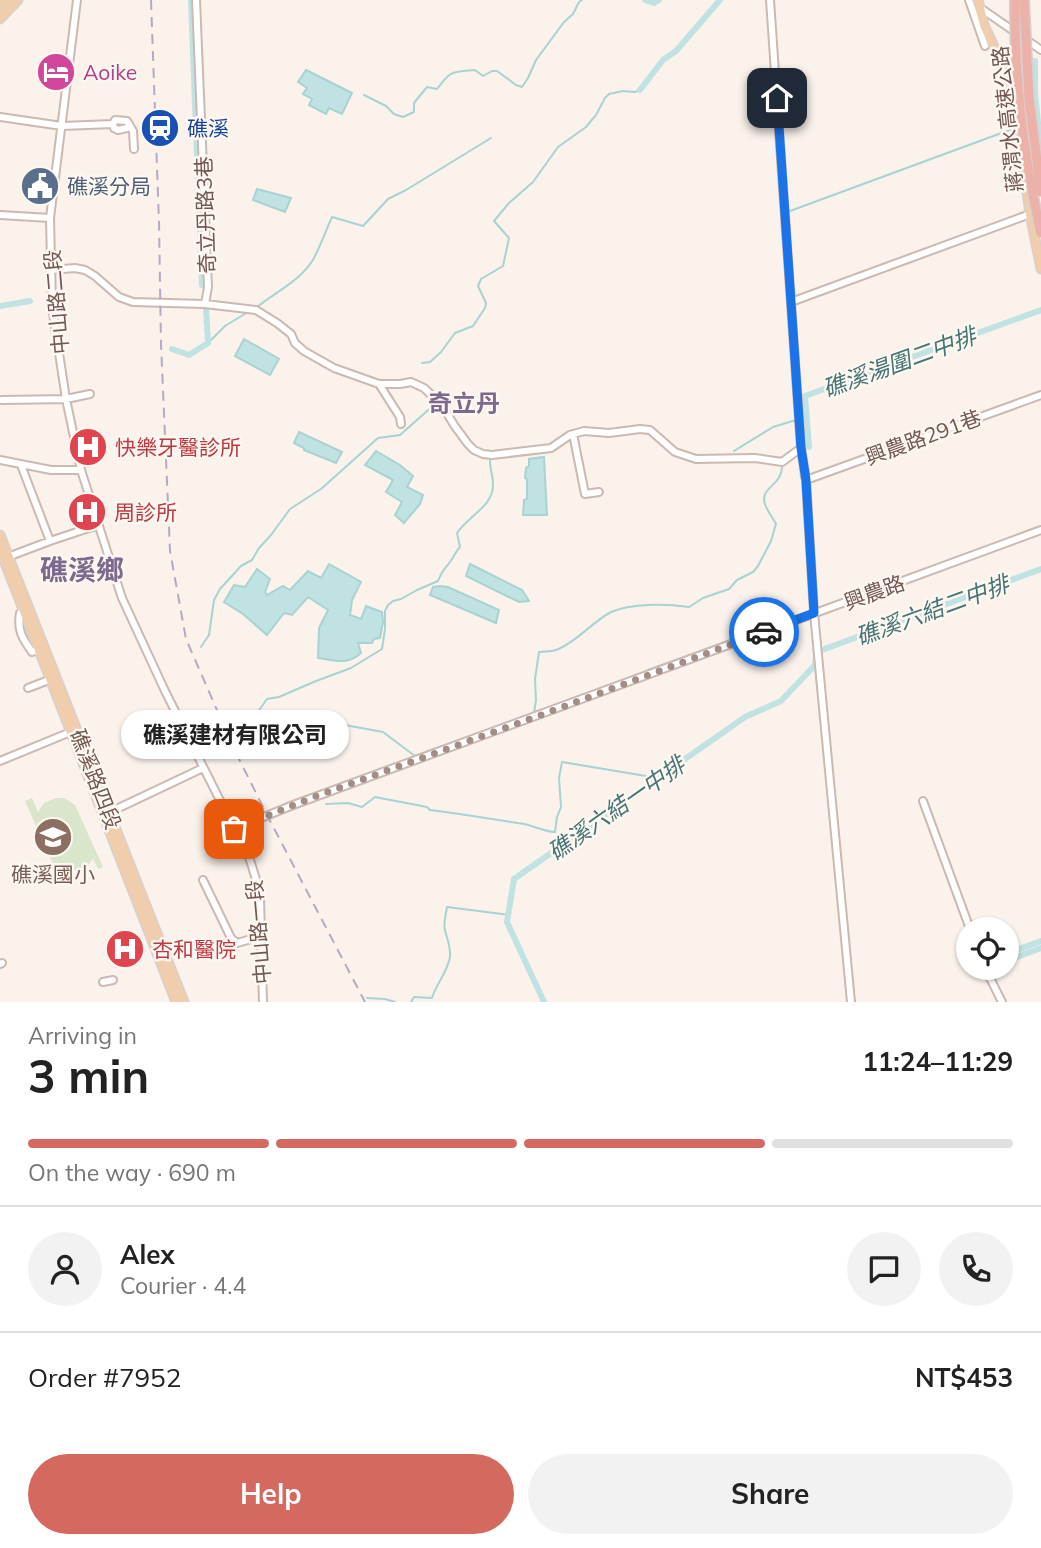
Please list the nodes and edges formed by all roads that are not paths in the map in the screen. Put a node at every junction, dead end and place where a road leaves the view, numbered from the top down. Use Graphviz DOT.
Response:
graph roads {
  1 [pos="7,0"];
  2 [pos="18,0"];
  3 [pos="77,0"];
  4 [pos="196,0"];
  5 [pos="770,0"];
  6 [pos="969,0"];
  7 [pos="1015,0"];
  8 [pos="1024,0"];
  9 [pos="978,4"];
  10 [pos="0,7"];
  11 [pos="0,19"];
  12 [pos="985,46"];
  13 [pos="1041,50"];
  14 [pos="0,117"];
  15 [pos="62,126"];
  16 [pos="134,149"];
  17 [pos="1041,192"];
  18 [pos="1041,210"];
  19 [pos="1030,214"];
  20 [pos="0,215"];
  21 [pos="50,218"];
  22 [pos="0,220"];
  23 [pos="1041,233"];
  24 [pos="1041,269"];
  25 [pos="50,270"];
  26 [pos="792,302"];
  27 [pos="205,304"];
  28 [pos="379,384"];
  29 [pos="90,394"];
  30 [pos="1041,395"];
  31 [pos="66,399"];
  32 [pos="2,400"];
  33 [pos="401,424"];
  34 [pos="573,434"];
  35 [pos="801,448"];
  36 [pos="0,460"];
  37 [pos="21,465"];
  38 [pos="81,470"];
  39 [pos="806,480"];
  40 [pos="600,492"];
  41 [pos="97,525"];
  42 [pos="1041,530"];
  43 [pos="0,535"];
  44 [pos="50,541"];
  45 [pos="3,556"];
  46 [pos="122,598"];
  47 [pos="26,609"];
  48 [pos="814,613"];
  49 [pos="32,626"];
  50 [pos="20,630"];
  51 [pos="41,649"];
  52 [pos="53,678"];
  53 [pos="29,688"];
  54 [pos="74,730"];
  55 [pos="0,761"];
  56 [pos="204,768"];
  57 [pos="923,801"];
  58 [pos="106,814"];
  59 [pos="234,829"];
  60 [pos="203,880"];
  61 [pos="966,917"];
  62 [pos="262,936"];
  63 [pos="113,980"];
  64 [pos="991,980"];
  65 [pos="103,982"];
  66 [pos="176,1002"];
  67 [pos="184,1002"];
  68 [pos="263,1002"];
  69 [pos="852,1002"];
  70 [pos="1002,1002"];
  1 -- 10 [label="main road"];
  2 -- 11 [label="main road"];
  3 -- 15 [label="street, 中山路二段"];
  4 -- 27 [label="street, 奇立丹路3巷"];
  5 -- 26 [label="street"];
  6 -- 12 [label="street"];
  7 -- 23 [label="highway, 蔣渭水高速公路, bridge"];
  8 -- 17 [label="highway, 蔣渭水高速公路, bridge"];
  9 -- 13 [label="street"];
  9 -- 19 [label="main road"];
  14 -- 15 [label="street"];
  15 -- 16 [label="street"];
  15 -- 21 [label="street, 中山路二段"];
  18 -- 19 [label="street"];
  19 -- 24 [label="main road"];
  19 -- 26 [label="street"];
  20 -- 21 [label="street"];
  20 -- 22 [label="street"];
  21 -- 25 [label="street, 中山路二段"];
  25 -- 27 [label="street"];
  25 -- 31 [label="street, 中山路二段"];
  26 -- 35 [label="street"];
  27 -- 28 [label="street"];
  28 -- 33 [label="street"];
  28 -- 34 [label="street"];
  29 -- 31 [label="street"];
  30 -- 39 [label="street, 興農路291巷"];
  31 -- 32 [label="street"];
  31 -- 38 [label="street, 中山路二段"];
  34 -- 35 [label="street"];
  34 -- 40 [label="street"];
  35 -- 39 [label="street"];
  36 -- 37 [label="street"];
  37 -- 38 [label="street"];
  37 -- 44 [label="street"];
  38 -- 41 [label="street, 中山路二段"];
  39 -- 48 [label="street"];
  41 -- 44 [label="street"];
  41 -- 46 [label="street, 中山路二段"];
  42 -- 48 [label="street, 興農路"];
  43 -- 45 [label="main road, 礁溪路四段"];
  44 -- 45 [label="street"];
  45 -- 47 [label="main road, 礁溪路四段"];
  46 -- 56 [label="street, 中山路一段"];
  47 -- 49 [label="main road, 礁溪路四段"];
  47 -- 50 [label="street"];
  48 -- 59 [label="street, 興農路"];
  48 -- 69 [label="street"];
  49 -- 50 [label="street"];
  49 -- 51 [label="main road, 礁溪路四段"];
  50 -- 51 [label="street"];
  51 -- 52 [label="main road, 礁溪路四段"];
  52 -- 53 [label="street"];
  52 -- 54 [label="main road, 礁溪路四段"];
  54 -- 55 [label="street"];
  54 -- 58 [label="main road, 礁溪路四段"];
  56 -- 58 [label="street"];
  56 -- 59 [label="street, 中山路一段"];
  57 -- 61 [label="street"];
  58 -- 66 [label="main road, 礁溪路四段"];
  58 -- 67 [label="main road, 礁溪路四段"];
  59 -- 62 [label="street, 中山路一段"];
  60 -- 62 [label="street"];
  62 -- 68 [label="street, 中山路一段"];
  63 -- 65 [label="street"];
  64 -- 70 [label="street"];
}
